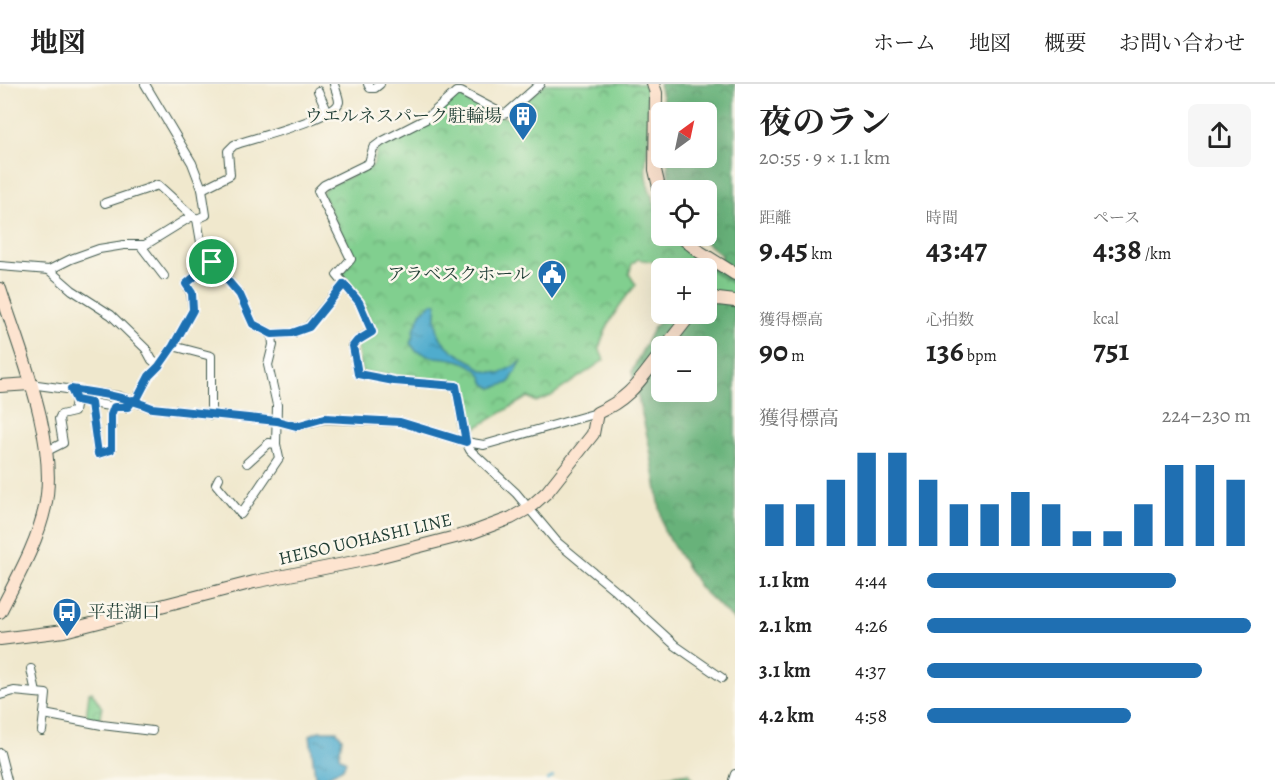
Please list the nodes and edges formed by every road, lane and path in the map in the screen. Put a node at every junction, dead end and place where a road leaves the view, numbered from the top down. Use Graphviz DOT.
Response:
graph roads {
  1 [pos="145,84"];
  2 [pos="334,84"];
  3 [pos="368,84"];
  4 [pos="380,84"];
  5 [pos="540,84"];
  6 [pos="653,84"];
  7 [pos="318,91"];
  8 [pos="328,113"];
  9 [pos="657,180"];
  10 [pos="202,189"];
  11 [pos="105,203"];
  12 [pos="195,218"];
  13 [pos="141,246"];
  14 [pos="693,246"];
  15 [pos="212,262"];
  16 [pos="0,266"];
  17 [pos="49,270"];
  18 [pos="735,274"];
  19 [pos="164,276"];
  20 [pos="344,284"];
  21 [pos="0,289"];
  22 [pos="717,298"];
  23 [pos="735,301"];
  24 [pos="683,324"];
  25 [pos="272,334"];
  26 [pos="674,336"];
  27 [pos="173,346"];
  28 [pos="159,366"];
  29 [pos="651,366"];
  30 [pos="30,384"];
  31 [pos="0,386"];
  32 [pos="71,389"];
  33 [pos="76,400"];
  34 [pos="134,401"];
  35 [pos="91,403"];
  36 [pos="114,407"];
  37 [pos="597,413"];
  38 [pos="211,415"];
  39 [pos="277,421"];
  40 [pos="466,442"];
  41 [pos="276,444"];
  42 [pos="47,451"];
  43 [pos="247,463"];
  44 [pos="219,478"];
  45 [pos="529,508"];
  46 [pos="0,612"];
  47 [pos="0,639"];
  48 [pos="31,669"];
  49 [pos="722,678"];
  50 [pos="36,693"];
  51 [pos="0,695"];
  52 [pos="44,714"];
  53 [pos="42,731"];
  54 [pos="146,734"];
  55 [pos="0,753"];
  56 [pos="735,774"];
  57 [pos="7,780"];
  58 [pos="733,780"];
  1 -- 10 [label="street"];
  2 -- 8 [label="street"];
  3 -- 4 [label="street"];
  5 -- 20 [label="street"];
  6 -- 9 [label="main road"];
  7 -- 8 [label="street"];
  8 -- 10 [label="street"];
  10 -- 12 [label="street"];
  11 -- 12 [label="street"];
  12 -- 13 [label="street"];
  12 -- 15 [label="street"];
  13 -- 17 [label="street"];
  13 -- 19 [label="street"];
  14 -- 18 [label="main road"];
  15 -- 25 [label="street"];
  15 -- 27 [label="street"];
  16 -- 17 [label="street"];
  17 -- 28 [label="street"];
  20 -- 25 [label="street"];
  20 -- 40 [label="street"];
  21 -- 30 [label="main road"];
  22 -- 23 [label="main road"];
  24 -- 26 [label="main road"];
  25 -- 39 [label="street"];
  27 -- 28 [label="street"];
  27 -- 38 [label="street"];
  28 -- 34 [label="street"];
  29 -- 37 [label="main road"];
  30 -- 31 [label="main road"];
  30 -- 32 [label="street"];
  30 -- 42 [label="main road"];
  32 -- 33 [label="street"];
  32 -- 34 [label="street"];
  33 -- 35 [label="street"];
  33 -- 42 [label="street"];
  34 -- 36 [label="street"];
  34 -- 38 [label="street"];
  35 -- 36 [label="street"];
  35 -- 36 [label="street"];
  37 -- 40 [label="street"];
  37 -- 45 [label="main road, HEISO UOHASHI LINE"];
  38 -- 39 [label="street"];
  39 -- 40 [label="street"];
  39 -- 41 [label="street"];
  40 -- 45 [label="street"];
  41 -- 43 [label="street"];
  41 -- 44 [label="street"];
  42 -- 46 [label="main road"];
  45 -- 47 [label="main road, HEISO UOHASHI LINE"];
  45 -- 49 [label="street"];
  48 -- 50 [label="street"];
  50 -- 51 [label="street"];
  50 -- 52 [label="street"];
  52 -- 53 [label="street"];
  52 -- 54 [label="street"];
  55 -- 57 [label="street"];
  56 -- 58 [label="street"];
}
